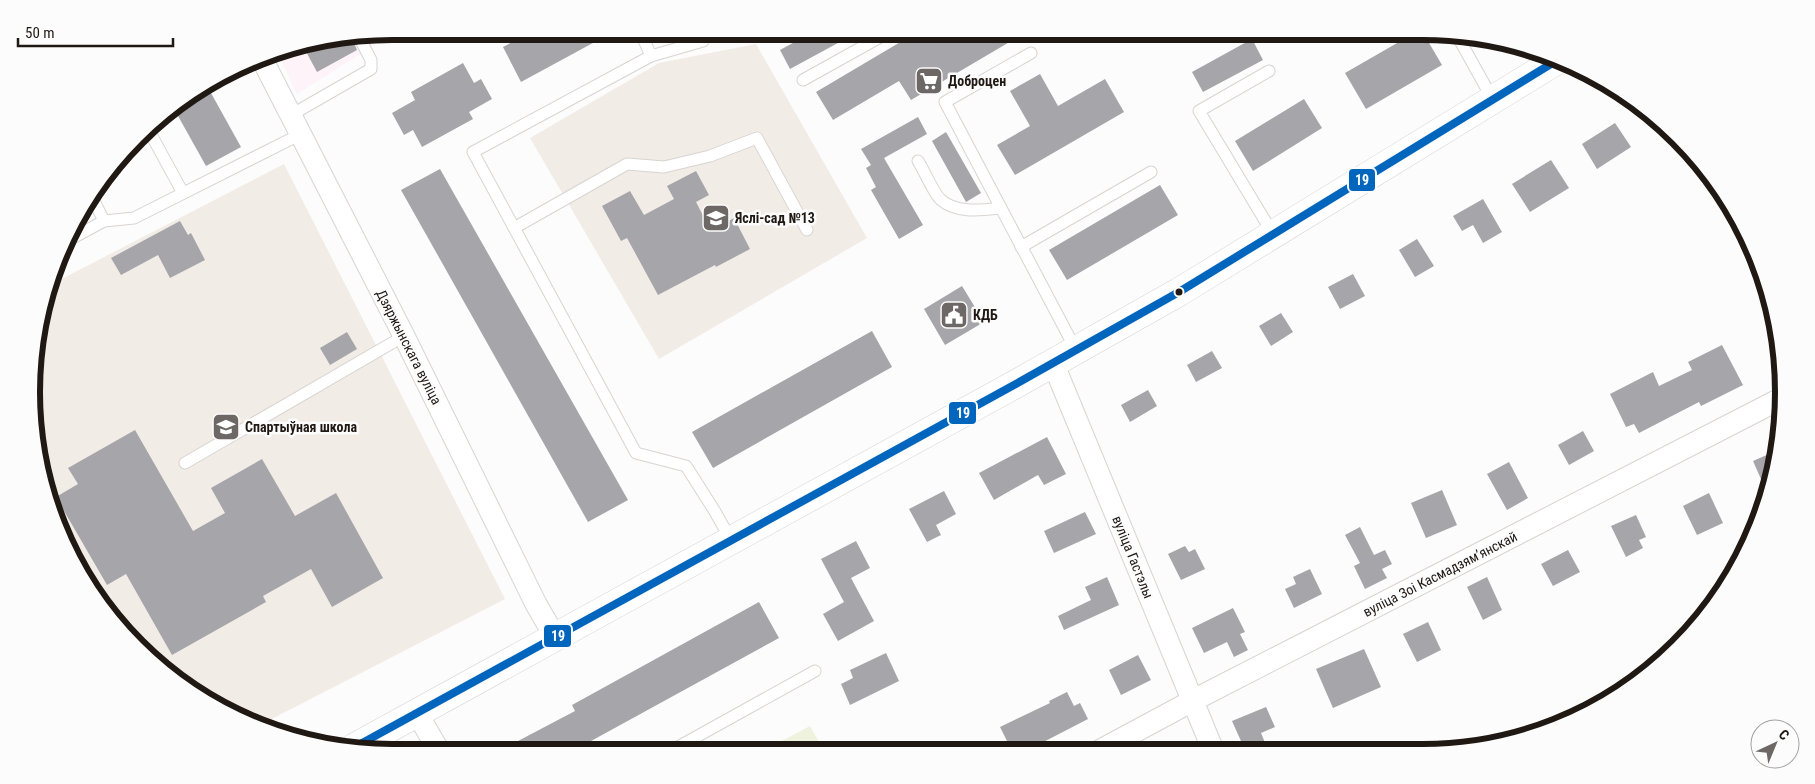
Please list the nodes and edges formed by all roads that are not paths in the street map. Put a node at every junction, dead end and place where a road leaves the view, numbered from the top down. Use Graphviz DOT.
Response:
graph roads {
  1 [pos="644,40"];
  2 [pos="703,40"];
  3 [pos="875,40"];
  4 [pos="361,42"];
  5 [pos="1461,42"];
  6 [pos="1031,53"];
  7 [pos="651,56"];
  8 [pos="265,64"];
  9 [pos="1551,64"];
  10 [pos="1269,71"];
  11 [pos="803,80"];
  12 [pos="1494,100"];
  13 [pos="296,124"];
  14 [pos="151,135"];
  15 [pos="918,161"];
  16 [pos="1151,172"];
  17 [pos="183,193"];
  18 [pos="95,203"];
  19 [pos="1001,208"];
  20 [pos="104,221"];
  21 [pos="514,228"];
  22 [pos="807,230"];
  23 [pos="1273,234"];
  24 [pos="76,236"];
  25 [pos="1021,247"];
  26 [pos="404,336"];
  27 [pos="1064,357"];
  28 [pos="1775,402"];
  29 [pos="185,463"];
  30 [pos="731,540"];
  31 [pos="555,637"];
  32 [pos="815,670"];
  33 [pos="1192,701"];
  34 [pos="417,713"];
  35 [pos="363,742"];
  36 [pos="435,744"];
  37 [pos="683,744"];
  38 [pos="1112,744"];
  39 [pos="1210,744"];
  1 -- 7 [label="lane"];
  2 -- 7 [label="lane"];
  3 -- 11 [label="lane"];
  4 -- 13 [label="lane"];
  5 -- 12 [label="lane"];
  6 -- 19 [label="lane"];
  7 -- 21 [label="lane"];
  8 -- 13 [label="street, Дзяржынскага вуліца"];
  9 -- 12 [label="main road"];
  10 -- 23 [label="lane"];
  12 -- 23 [label="main road"];
  13 -- 17 [label="lane"];
  13 -- 26 [label="street, Дзяржынскага вуліца"];
  14 -- 17 [label="lane"];
  15 -- 19 [label="lane"];
  16 -- 25 [label="lane"];
  17 -- 20 [label="lane"];
  18 -- 20 [label="lane"];
  19 -- 25 [label="lane"];
  20 -- 24 [label="lane"];
  21 -- 22 [label="lane"];
  21 -- 30 [label="lane"];
  23 -- 27 [label="main road"];
  25 -- 27 [label="lane"];
  26 -- 29 [label="lane"];
  26 -- 31 [label="street, Дзяржынскага вуліца"];
  27 -- 30 [label="main road"];
  27 -- 33 [label="street, вуліца Гастэлы"];
  28 -- 33 [label="street, вуліца Зоі Касмадзямʼянскай"];
  30 -- 31 [label="main road"];
  31 -- 34 [label="main road"];
  32 -- 37 [label="lane"];
  33 -- 38 [label="street, вуліца Зоі Касмадзямʼянскай"];
  33 -- 39 [label="street, вуліца Гастэлы"];
  34 -- 35 [label="main road"];
  34 -- 36 [label="street"];
}
